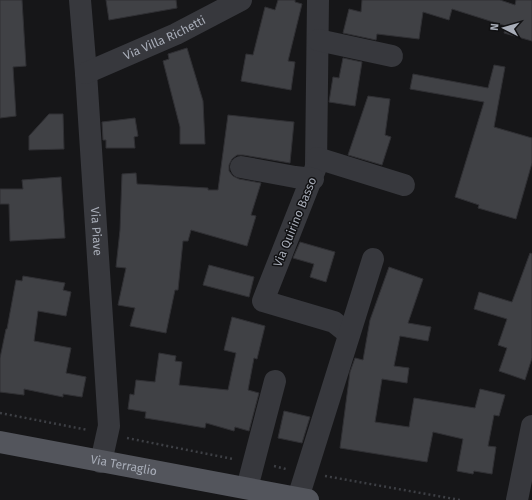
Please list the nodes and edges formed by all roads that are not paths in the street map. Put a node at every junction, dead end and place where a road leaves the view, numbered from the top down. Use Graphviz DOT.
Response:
graph roads {
  1 [pos="80,0"];
  2 [pos="240,0"];
  3 [pos="318,0"];
  4 [pos="318,40"];
  5 [pos="392,56"];
  6 [pos="86,73"];
  7 [pos="241,166"];
  8 [pos="315,169"];
  9 [pos="404,185"];
  10 [pos="373,259"];
  11 [pos="349,334"];
  12 [pos="274,381"];
  13 [pos="532,426"];
  14 [pos="0,442"];
  15 [pos="101,462"];
  16 [pos="527,479"];
  17 [pos="247,488"];
  18 [pos="303,499"];
  19 [pos="517,500"];
  1 -- 6 [label="street, Via Piave"];
  2 -- 6 [label="street, Via Villa Richetti"];
  3 -- 4 [label="street, Via Quirino Basso"];
  4 -- 5 [label="street"];
  4 -- 8 [label="street, Via Quirino Basso"];
  6 -- 15 [label="street, Via Piave"];
  7 -- 8 [label="street"];
  8 -- 9 [label="street"];
  8 -- 11 [label="street, Via Quirino Basso"];
  10 -- 11 [label="street"];
  11 -- 18 [label="street"];
  12 -- 17 [label="street"];
  13 -- 16 [label="street"];
  14 -- 15 [label="main road, Via Terraglio"];
  15 -- 17 [label="main road, Via Terraglio"];
  16 -- 19 [label="street"];
  17 -- 18 [label="main road, Via Terraglio"];
}
